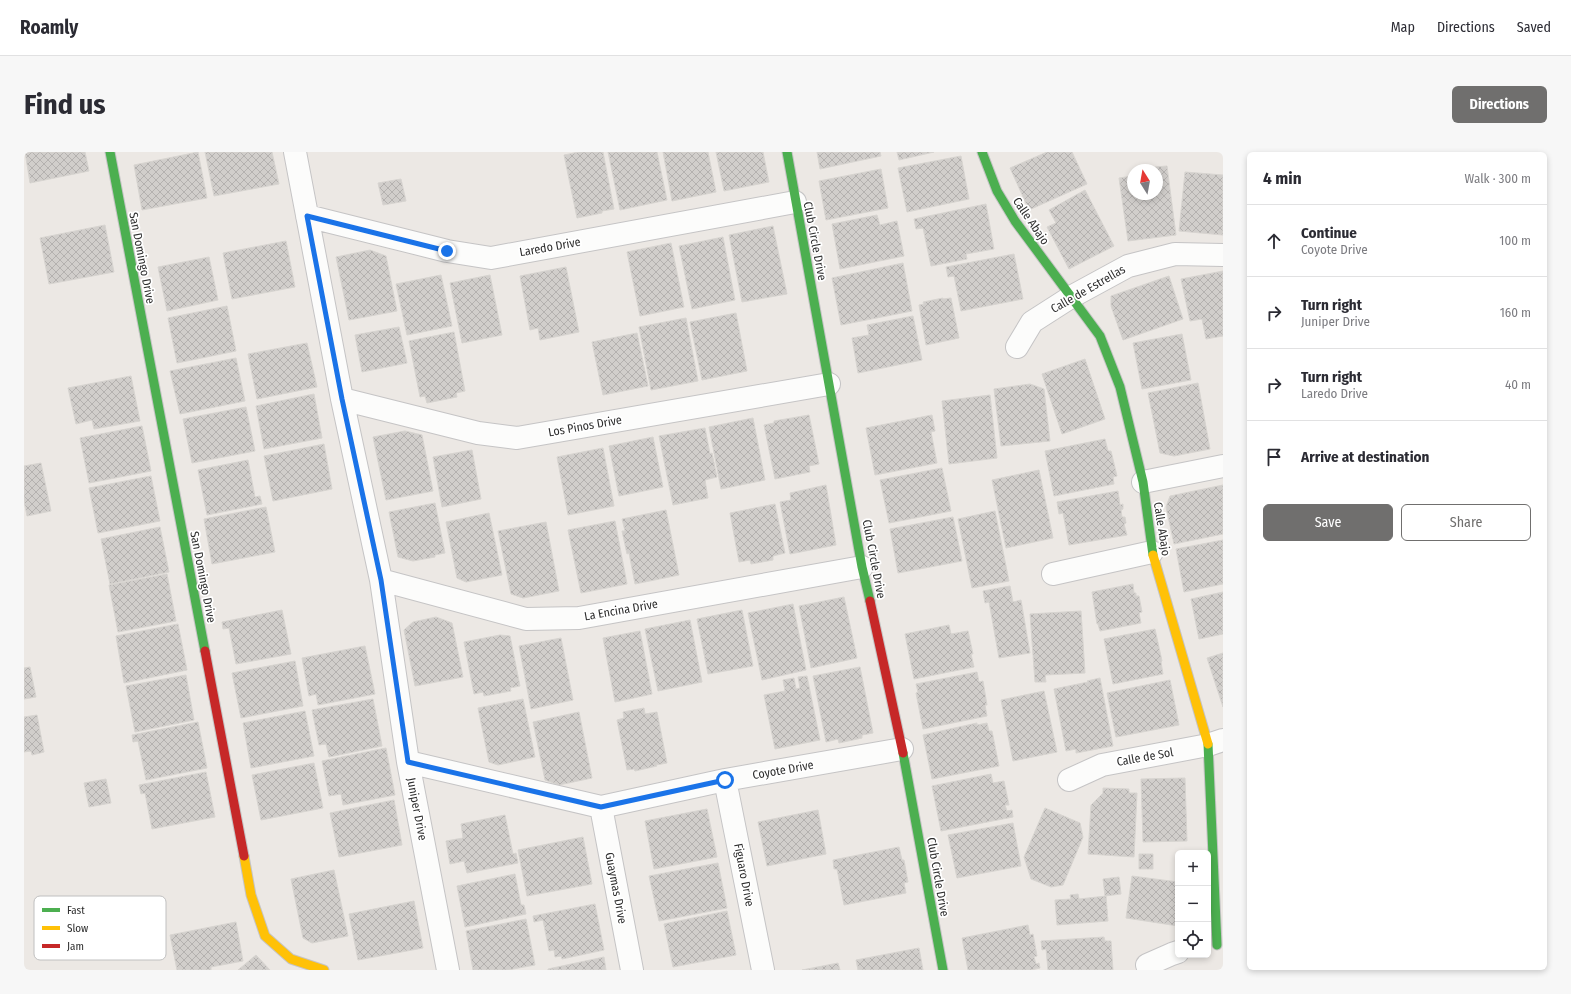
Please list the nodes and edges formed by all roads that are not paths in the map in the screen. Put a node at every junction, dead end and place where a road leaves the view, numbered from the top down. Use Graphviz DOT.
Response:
graph roads {
  1 [pos="110,152"];
  2 [pos="296,152"];
  3 [pos="787,152"];
  4 [pos="982,152"];
  5 [pos="795,202"];
  6 [pos="307,216"];
  7 [pos="1223,255"];
  8 [pos="1072,297"];
  9 [pos="1017,347"];
  10 [pos="829,384"];
  11 [pos="342,399"];
  12 [pos="1223,466"];
  13 [pos="1143,482"];
  14 [pos="1152,552"];
  15 [pos="862,567"];
  16 [pos="1053,574"];
  17 [pos="381,580"];
  18 [pos="1216,743"];
  19 [pos="902,749"];
  20 [pos="408,762"];
  21 [pos="725,780"];
  22 [pos="1069,780"];
  23 [pos="601,807"];
  24 [pos="1216,945"];
  25 [pos="1175,953"];
  26 [pos="1147,965"];
  27 [pos="324,970"];
  28 [pos="448,970"];
  29 [pos="632,970"];
  30 [pos="763,970"];
  31 [pos="943,970"];
  1 -- 27 [label="street, San Domingo Drive"];
  2 -- 6 [label="street, Juniper Drive"];
  3 -- 5 [label="street, Club Circle Drive"];
  4 -- 8 [label="street, Calle Abajo"];
  5 -- 6 [label="street, Laredo Drive"];
  5 -- 10 [label="street, Club Circle Drive"];
  6 -- 11 [label="street, Juniper Drive"];
  7 -- 8 [label="street, Calle de Estrellas"];
  8 -- 9 [label="street, Calle de Estrellas"];
  8 -- 13 [label="street, Calle Abajo"];
  10 -- 11 [label="street, Los Pinos Drive"];
  10 -- 15 [label="street, Club Circle Drive"];
  11 -- 17 [label="street, Juniper Drive"];
  12 -- 13 [label="street"];
  13 -- 14 [label="street, Calle Abajo"];
  14 -- 16 [label="street"];
  14 -- 18 [label="street, Calle Abajo"];
  15 -- 17 [label="street, La Encina Drive"];
  15 -- 19 [label="street, Club Circle Drive"];
  17 -- 20 [label="street, Juniper Drive"];
  18 -- 22 [label="street, Calle de Sol"];
  18 -- 24 [label="street, Calle Abajo"];
  19 -- 21 [label="street, Coyote Drive"];
  19 -- 31 [label="street, Club Circle Drive"];
  20 -- 23 [label="street, Coyote Drive"];
  20 -- 28 [label="street, Juniper Drive"];
  21 -- 23 [label="street, Coyote Drive"];
  21 -- 30 [label="street, Figuaro Drive"];
  23 -- 29 [label="street, Guaymas Drive"];
  25 -- 26 [label="street"];
}
